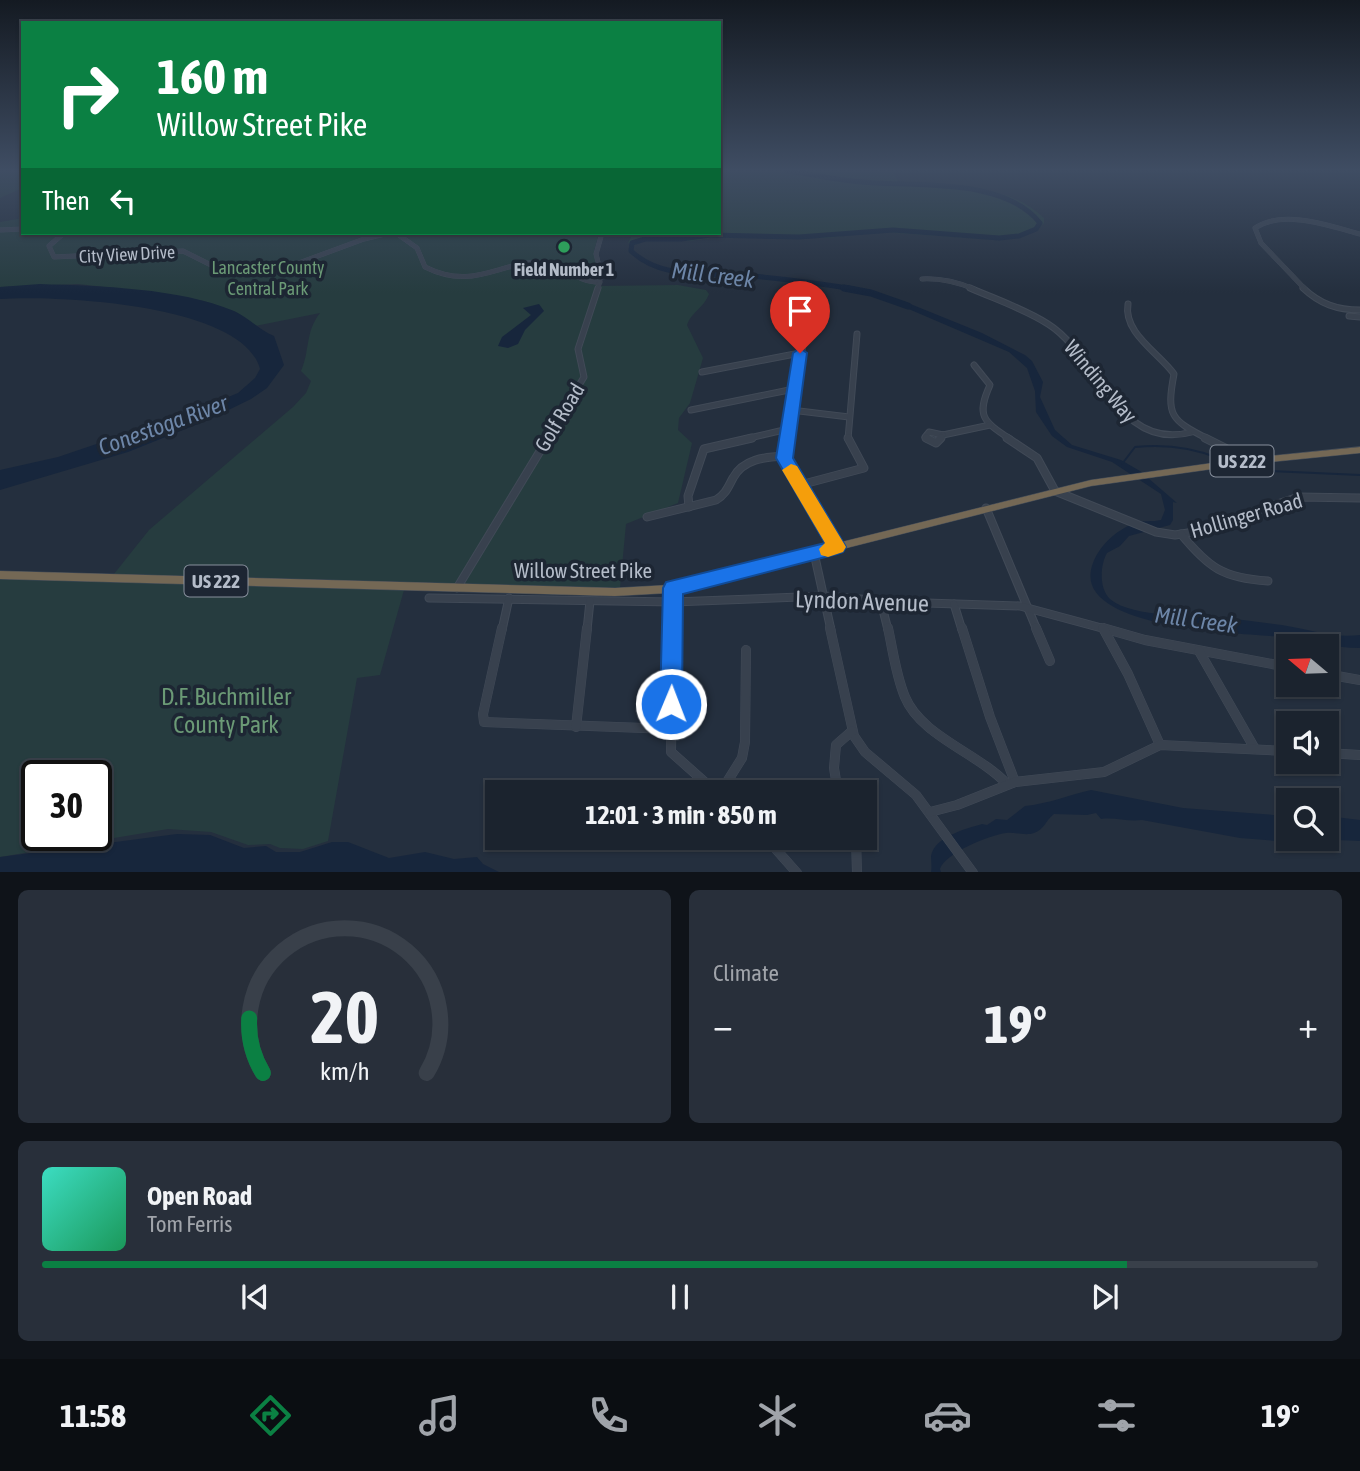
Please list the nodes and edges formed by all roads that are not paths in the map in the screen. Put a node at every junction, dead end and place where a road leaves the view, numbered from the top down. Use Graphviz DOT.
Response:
graph roads {
  1 [pos="21,229"];
  2 [pos="0,230"];
  3 [pos="1360,234"];
  4 [pos="62,235"];
  5 [pos="380,235"];
  6 [pos="399,235"];
  7 [pos="601,235"];
  8 [pos="922,279"];
  9 [pos="600,282"];
  10 [pos="810,304"];
  11 [pos="1128,304"];
  12 [pos="1360,310"];
  13 [pos="1349,316"];
  14 [pos="1360,317"];
  15 [pos="857,334"];
  16 [pos="800,353"];
  17 [pos="974,365"];
  18 [pos="702,372"];
  19 [pos="794,389"];
  20 [pos="691,410"];
  21 [pos="791,410"];
  22 [pos="849,417"];
  23 [pos="990,425"];
  24 [pos="788,429"];
  25 [pos="1192,432"];
  26 [pos="943,435"];
  27 [pos="1360,450"];
  28 [pos="784,456"];
  29 [pos="1241,462"];
  30 [pos="800,485"];
  31 [pos="1055,491"];
  32 [pos="1360,498"];
  33 [pos="689,507"];
  34 [pos="986,508"];
  35 [pos="647,517"];
  36 [pos="1181,534"];
  37 [pos="837,547"];
  38 [pos="814,553"];
  39 [pos="0,575"];
  40 [pos="1268,581"];
  41 [pos="457,588"];
  42 [pos="673,588"];
  43 [pos="510,594"];
  44 [pos="824,596"];
  45 [pos="429,598"];
  46 [pos="590,601"];
  47 [pos="881,601"];
  48 [pos="674,602"];
  49 [pos="954,604"];
  50 [pos="1027,607"];
  51 [pos="1103,628"];
  52 [pos="746,650"];
  53 [pos="1199,651"];
  54 [pos="1050,661"];
  55 [pos="1276,665"];
  56 [pos="1339,676"];
  57 [pos="1360,680"];
  58 [pos="576,727"];
  59 [pos="671,729"];
  60 [pos="852,731"];
  61 [pos="1160,745"];
  62 [pos="1255,749"];
  63 [pos="1276,750"];
  64 [pos="1339,754"];
  65 [pos="1360,755"];
  66 [pos="703,780"];
  67 [pos="728,780"];
  68 [pos="836,780"];
  69 [pos="1011,783"];
  70 [pos="930,812"];
  71 [pos="777,850"];
  72 [pos="856,850"];
  73 [pos="796,872"];
  74 [pos="857,872"];
  75 [pos="972,872"];
  1 -- 2 [label="street"];
  3 -- 12 [label="street"];
  4 -- 5 [label="street, City View Drive"];
  6 -- 9 [label="street"];
  7 -- 9 [label="street, Golf Road"];
  8 -- 25 [label="street, Winding Way"];
  9 -- 41 [label="street, Golf Road"];
  10 -- 16 [label="street"];
  11 -- 25 [label="street"];
  13 -- 14 [label="street"];
  15 -- 22 [label="street"];
  16 -- 18 [label="street"];
  16 -- 19 [label="street"];
  17 -- 23 [label="street"];
  19 -- 20 [label="street"];
  19 -- 21 [label="street"];
  21 -- 22 [label="street"];
  21 -- 24 [label="street"];
  22 -- 30 [label="street"];
  23 -- 26 [label="street"];
  23 -- 31 [label="street"];
  24 -- 28 [label="street"];
  24 -- 33 [label="street"];
  25 -- 29 [label="street, Winding Way"];
  27 -- 29 [label="highway, Willow Street Pike / US 222"];
  28 -- 30 [label="street"];
  28 -- 33 [label="street"];
  29 -- 31 [label="highway, Willow Street Pike / US 222"];
  30 -- 37 [label="street"];
  31 -- 34 [label="highway, Willow Street Pike / US 222"];
  31 -- 36 [label="street, Hollinger Road"];
  32 -- 36 [label="street, Hollinger Road"];
  33 -- 35 [label="street"];
  34 -- 37 [label="highway, Willow Street Pike / US 222"];
  34 -- 50 [label="street"];
  36 -- 40 [label="street"];
  37 -- 38 [label="highway, Willow Street Pike / US 222"];
  38 -- 42 [label="highway, Willow Street Pike / US 222"];
  38 -- 44 [label="street"];
  39 -- 41 [label="highway, Willow Street Pike / US 222"];
  41 -- 43 [label="highway, Willow Street Pike / US 222"];
  42 -- 43 [label="highway, Willow Street Pike / US 222"];
  42 -- 48 [label="street"];
  43 -- 45 [label="street, Lyndon Avenue"];
  43 -- 46 [label="street, Lyndon Avenue"];
  43 -- 58 [label="street"];
  44 -- 47 [label="street, Lyndon Avenue"];
  44 -- 48 [label="street, Lyndon Avenue"];
  44 -- 60 [label="street"];
  46 -- 48 [label="street, Lyndon Avenue"];
  46 -- 58 [label="street"];
  47 -- 49 [label="street, Lyndon Avenue"];
  47 -- 69 [label="street"];
  48 -- 59 [label="street"];
  49 -- 50 [label="street, Lyndon Avenue"];
  49 -- 69 [label="street"];
  50 -- 51 [label="street, Lyndon Avenue"];
  50 -- 54 [label="street"];
  51 -- 53 [label="street, Lyndon Avenue"];
  51 -- 61 [label="street"];
  52 -- 67 [label="street"];
  53 -- 55 [label="street, Lyndon Avenue"];
  53 -- 62 [label="street"];
  56 -- 57 [label="street"];
  58 -- 59 [label="street"];
  59 -- 66 [label="street"];
  60 -- 68 [label="street"];
  60 -- 70 [label="street"];
  61 -- 62 [label="street"];
  61 -- 69 [label="street"];
  62 -- 63 [label="street"];
  64 -- 65 [label="street"];
  69 -- 70 [label="street"];
  70 -- 75 [label="street"];
  71 -- 73 [label="street"];
  72 -- 74 [label="street"];
}
